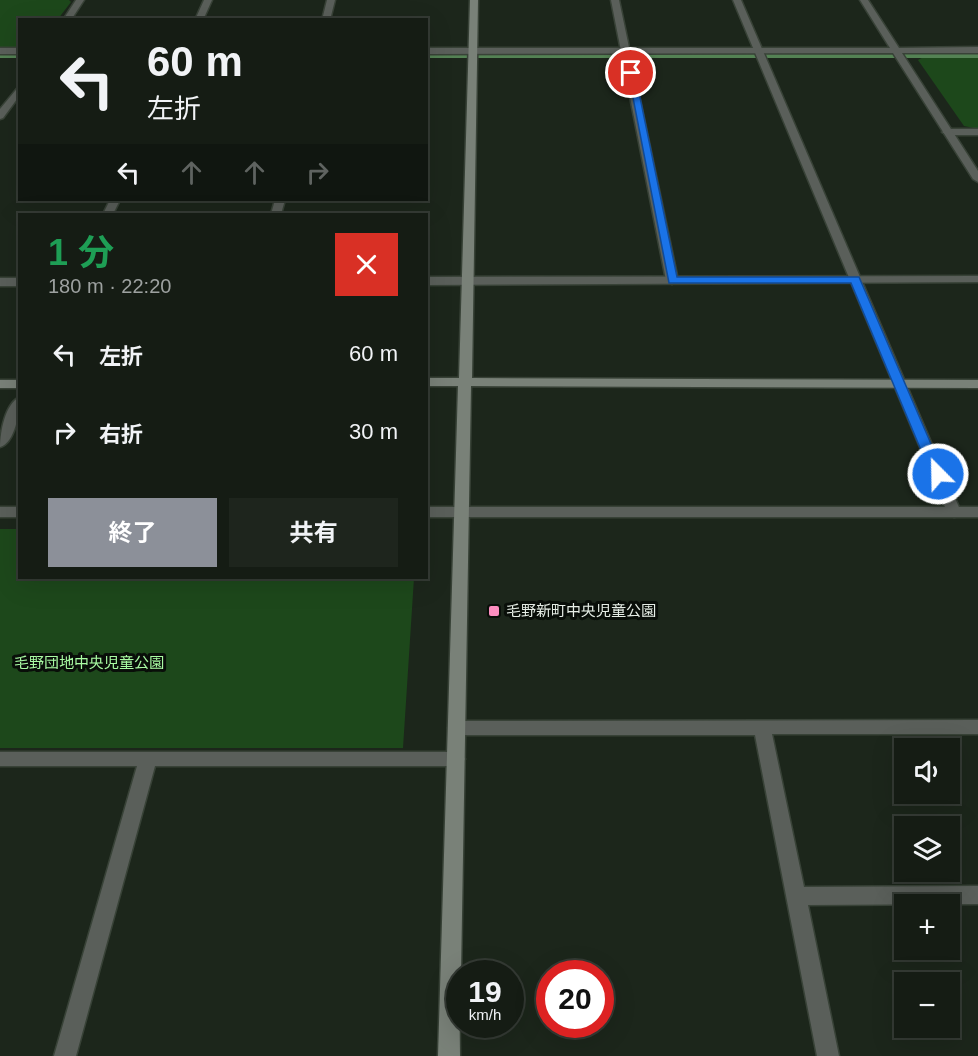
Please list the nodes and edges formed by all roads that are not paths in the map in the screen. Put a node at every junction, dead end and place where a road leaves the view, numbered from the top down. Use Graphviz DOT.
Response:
graph roads {
  1 [pos="80,0"];
  2 [pos="208,0"];
  3 [pos="331,0"];
  4 [pos="474,0"];
  5 [pos="615,0"];
  6 [pos="737,0"];
  7 [pos="864,0"];
  8 [pos="68,18"];
  9 [pos="200,18"];
  10 [pos="326,18"];
  11 [pos="626,50"];
  12 [pos="758,50"];
  13 [pos="896,50"];
  14 [pos="978,50"];
  15 [pos="0,51"];
  16 [pos="18,51"];
  17 [pos="428,51"];
  18 [pos="472,51"];
  19 [pos="18,91"];
  20 [pos="0,116"];
  21 [pos="947,132"];
  22 [pos="978,132"];
  23 [pos="978,179"];
  24 [pos="978,279"];
  25 [pos="672,280"];
  26 [pos="855,280"];
  27 [pos="428,281"];
  28 [pos="468,281"];
  29 [pos="0,282"];
  30 [pos="18,282"];
  31 [pos="428,382"];
  32 [pos="465,382"];
  33 [pos="0,384"];
  34 [pos="18,384"];
  35 [pos="900,384"];
  36 [pos="978,384"];
  37 [pos="18,405"];
  38 [pos="0,442"];
  39 [pos="0,512"];
  40 [pos="18,512"];
  41 [pos="428,512"];
  42 [pos="462,512"];
  43 [pos="954,512"];
  44 [pos="978,512"];
  45 [pos="457,728"];
  46 [pos="762,728"];
  47 [pos="978,728"];
  48 [pos="0,759"];
  49 [pos="148,759"];
  50 [pos="456,759"];
  51 [pos="978,895"];
  52 [pos="796,896"];
  53 [pos="65,1056"];
  54 [pos="449,1056"];
  55 [pos="828,1056"];
  1 -- 8 [label="street"];
  2 -- 9 [label="street"];
  3 -- 10 [label="street"];
  4 -- 18 [label="street"];
  5 -- 11 [label="street"];
  6 -- 12 [label="street"];
  7 -- 13 [label="street"];
  11 -- 12 [label="street"];
  11 -- 18 [label="street"];
  11 -- 25 [label="street"];
  12 -- 13 [label="street"];
  12 -- 26 [label="street"];
  13 -- 14 [label="street"];
  13 -- 21 [label="street"];
  15 -- 16 [label="street"];
  17 -- 18 [label="street"];
  18 -- 28 [label="street"];
  19 -- 20 [label="street"];
  21 -- 22 [label="street"];
  21 -- 23 [label="street"];
  24 -- 26 [label="street"];
  25 -- 26 [label="street"];
  25 -- 28 [label="street"];
  26 -- 35 [label="street"];
  27 -- 28 [label="street"];
  28 -- 32 [label="street"];
  29 -- 30 [label="street"];
  31 -- 32 [label="street"];
  32 -- 35 [label="street"];
  32 -- 42 [label="street"];
  33 -- 34 [label="street"];
  35 -- 36 [label="street"];
  35 -- 43 [label="street"];
  37 -- 38 [label="street"];
  39 -- 40 [label="street"];
  41 -- 42 [label="street"];
  42 -- 43 [label="street"];
  42 -- 45 [label="street"];
  43 -- 44 [label="street"];
  45 -- 46 [label="street"];
  45 -- 50 [label="street"];
  46 -- 47 [label="street"];
  46 -- 52 [label="street"];
  48 -- 49 [label="street"];
  49 -- 50 [label="street"];
  49 -- 53 [label="street"];
  50 -- 54 [label="street"];
  51 -- 52 [label="street"];
  52 -- 55 [label="street"];
}
